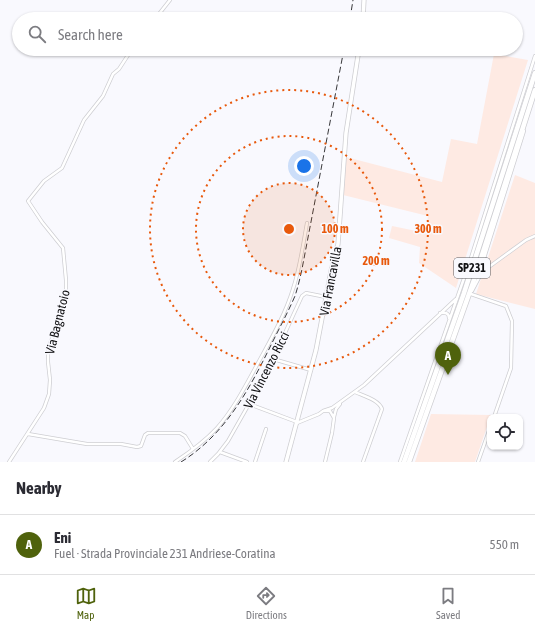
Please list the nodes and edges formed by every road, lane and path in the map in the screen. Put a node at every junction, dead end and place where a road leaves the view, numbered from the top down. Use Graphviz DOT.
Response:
graph roads {
  1 [pos="170,0"];
  2 [pos="364,0"];
  3 [pos="161,12"];
  4 [pos="363,12"];
  5 [pos="127,56"];
  6 [pos="358,56"];
  7 [pos="535,56"];
  8 [pos="535,73"];
  9 [pos="535,90"];
  10 [pos="535,97"];
  11 [pos="308,223"];
  12 [pos="535,236"];
  13 [pos="482,272"];
  14 [pos="471,294"];
  15 [pos="326,296"];
  16 [pos="456,299"];
  17 [pos="439,313"];
  18 [pos="462,315"];
  19 [pos="450,320"];
  20 [pos="273,359"];
  21 [pos="311,370"];
  22 [pos="355,392"];
  23 [pos="341,402"];
  24 [pos="249,404"];
  25 [pos="323,411"];
  26 [pos="495,414"];
  27 [pos="334,418"];
  28 [pos="297,423"];
  29 [pos="266,429"];
  30 [pos="28,434"];
  31 [pos="487,436"];
  32 [pos="193,449"];
  33 [pos="220,452"];
  34 [pos="9,462"];
  35 [pos="175,462"];
  36 [pos="210,462"];
  37 [pos="247,462"];
  38 [pos="255,462"];
  39 [pos="286,462"];
  40 [pos="325,462"];
  41 [pos="363,462"];
  42 [pos="400,462"];
  43 [pos="404,462"];
  44 [pos="409,462"];
  45 [pos="478,462"];
  1 -- 3 [label="street"];
  2 -- 4 [label="street"];
  5 -- 30 [label="street, Via Bagnatoio"];
  6 -- 15 [label="street, Via Francavilla"];
  7 -- 16 [label="street, SP231"];
  8 -- 43 [label="highway, SP231"];
  9 -- 18 [label="highway, SP231"];
  10 -- 13 [label="street"];
  11 -- 32 [label="street"];
  12 -- 13 [label="street"];
  13 -- 14 [label="street"];
  14 -- 18 [label="street"];
  14 -- 26 [label="street"];
  15 -- 20 [label="street, Via Vincenzo Ricci"];
  15 -- 21 [label="street, Via Francavilla"];
  16 -- 17 [label="street"];
  16 -- 19 [label="street, SP231"];
  17 -- 19 [label="street"];
  17 -- 22 [label="street"];
  18 -- 44 [label="highway, SP231"];
  19 -- 42 [label="street, SP231"];
  20 -- 21 [label="street"];
  20 -- 24 [label="street, Via Vincenzo Ricci"];
  21 -- 28 [label="street, Via Francavilla"];
  22 -- 23 [label="street"];
  22 -- 41 [label="street"];
  23 -- 25 [label="street"];
  23 -- 27 [label="street"];
  24 -- 28 [label="street"];
  24 -- 33 [label="street, Via Vincenzo Ricci"];
  25 -- 27 [label="street"];
  25 -- 28 [label="street"];
  27 -- 40 [label="street"];
  28 -- 39 [label="street, Via Francavilla"];
  29 -- 38 [label="street"];
  30 -- 32 [label="street"];
  30 -- 34 [label="street, Via Bagnatoio"];
  31 -- 45 [label="street"];
  32 -- 35 [label="street"];
  33 -- 36 [label="street, Via Vincenzo Ricci"];
  33 -- 37 [label="street"];
}
